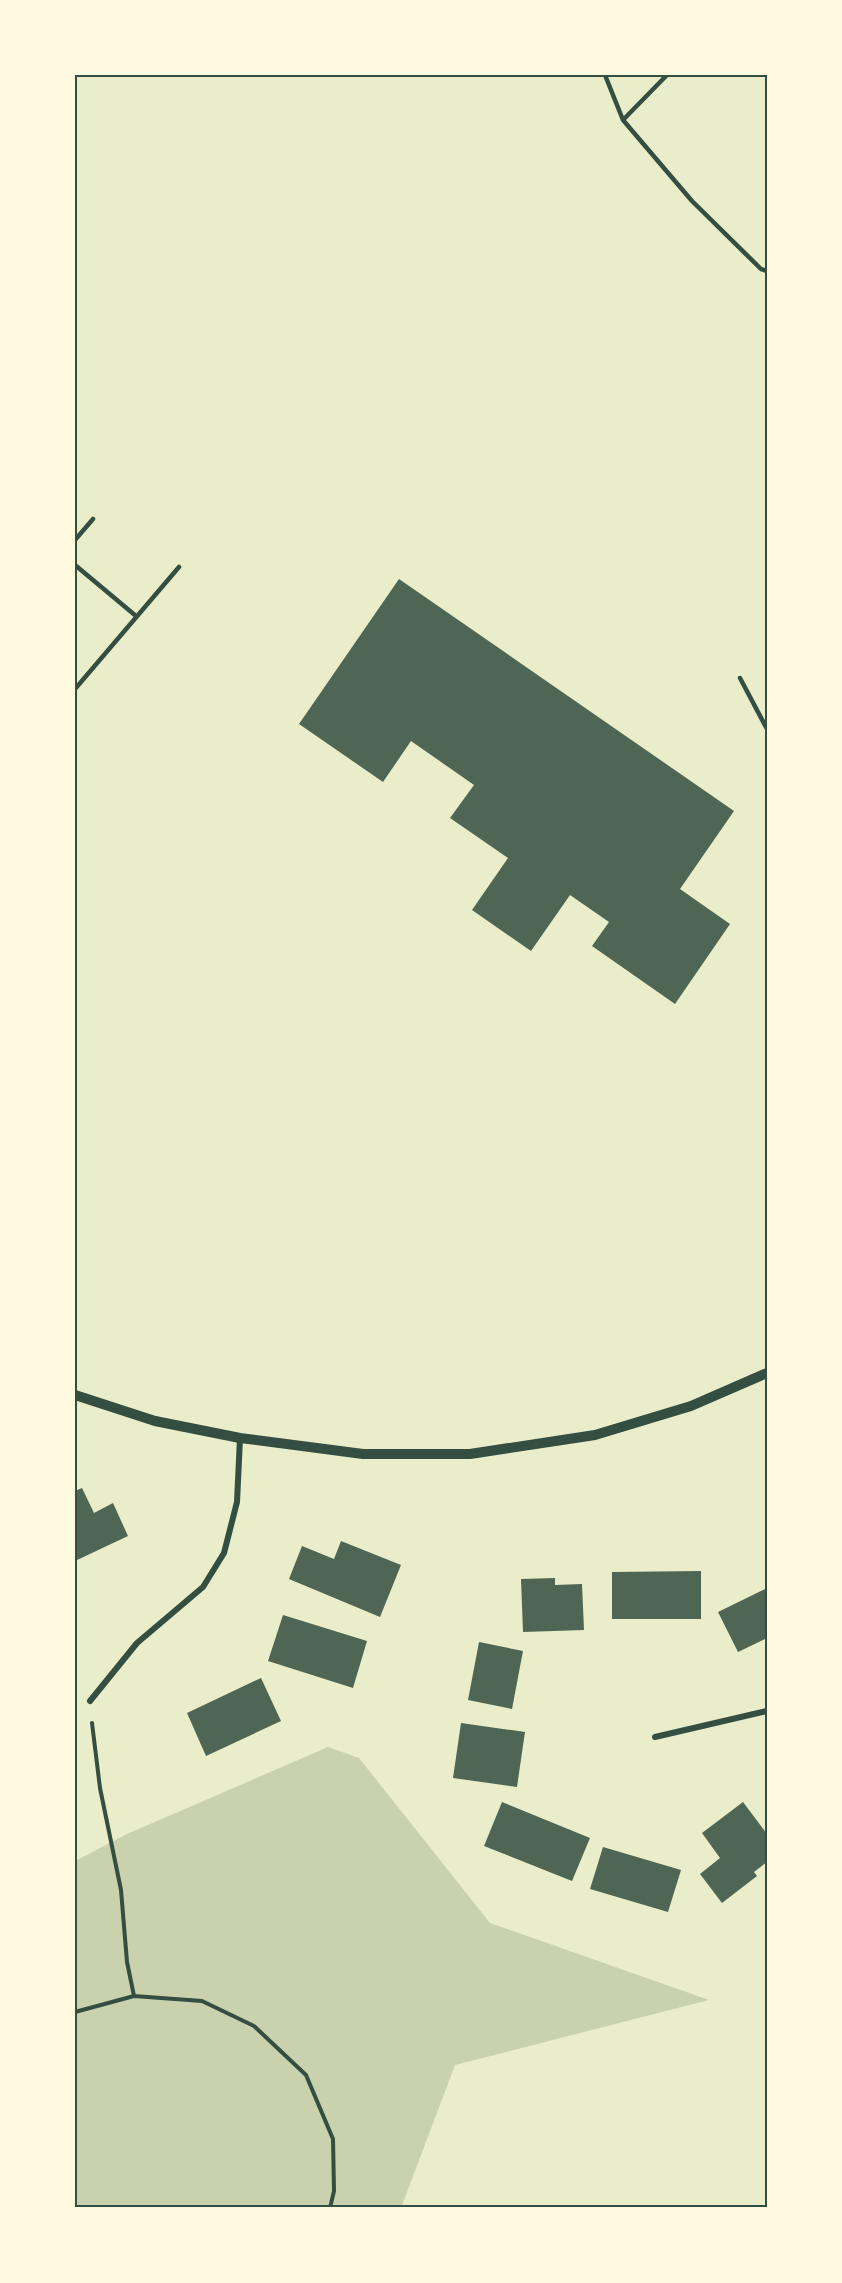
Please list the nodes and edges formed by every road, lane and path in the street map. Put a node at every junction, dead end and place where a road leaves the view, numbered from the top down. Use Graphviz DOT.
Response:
graph roads {
  1 [pos="605,75"];
  2 [pos="667,75"];
  3 [pos="623,120"];
  4 [pos="767,271"];
  5 [pos="93,519"];
  6 [pos="75,540"];
  7 [pos="75,565"];
  8 [pos="179,567"];
  9 [pos="136,616"];
  10 [pos="740,678"];
  11 [pos="75,689"];
  12 [pos="767,729"];
  13 [pos="767,1372"];
  14 [pos="75,1395"];
  15 [pos="240,1438"];
  16 [pos="90,1701"];
  17 [pos="767,1711"];
  18 [pos="655,1737"];
  19 [pos="134,1996"];
  20 [pos="75,2012"];
  21 [pos="330,2208"];
  1 -- 3 [label="lane"];
  2 -- 3 [label="lane"];
  3 -- 4 [label="lane"];
  5 -- 6 [label="lane"];
  7 -- 9 [label="lane"];
  8 -- 9 [label="lane"];
  9 -- 11 [label="lane"];
  10 -- 12 [label="lane"];
  13 -- 15 [label="street"];
  14 -- 15 [label="street"];
  15 -- 16 [label="street"];
  16 -- 19 [label="path"];
  17 -- 18 [label="street"];
  19 -- 20 [label="path"];
  19 -- 21 [label="path"];
}
